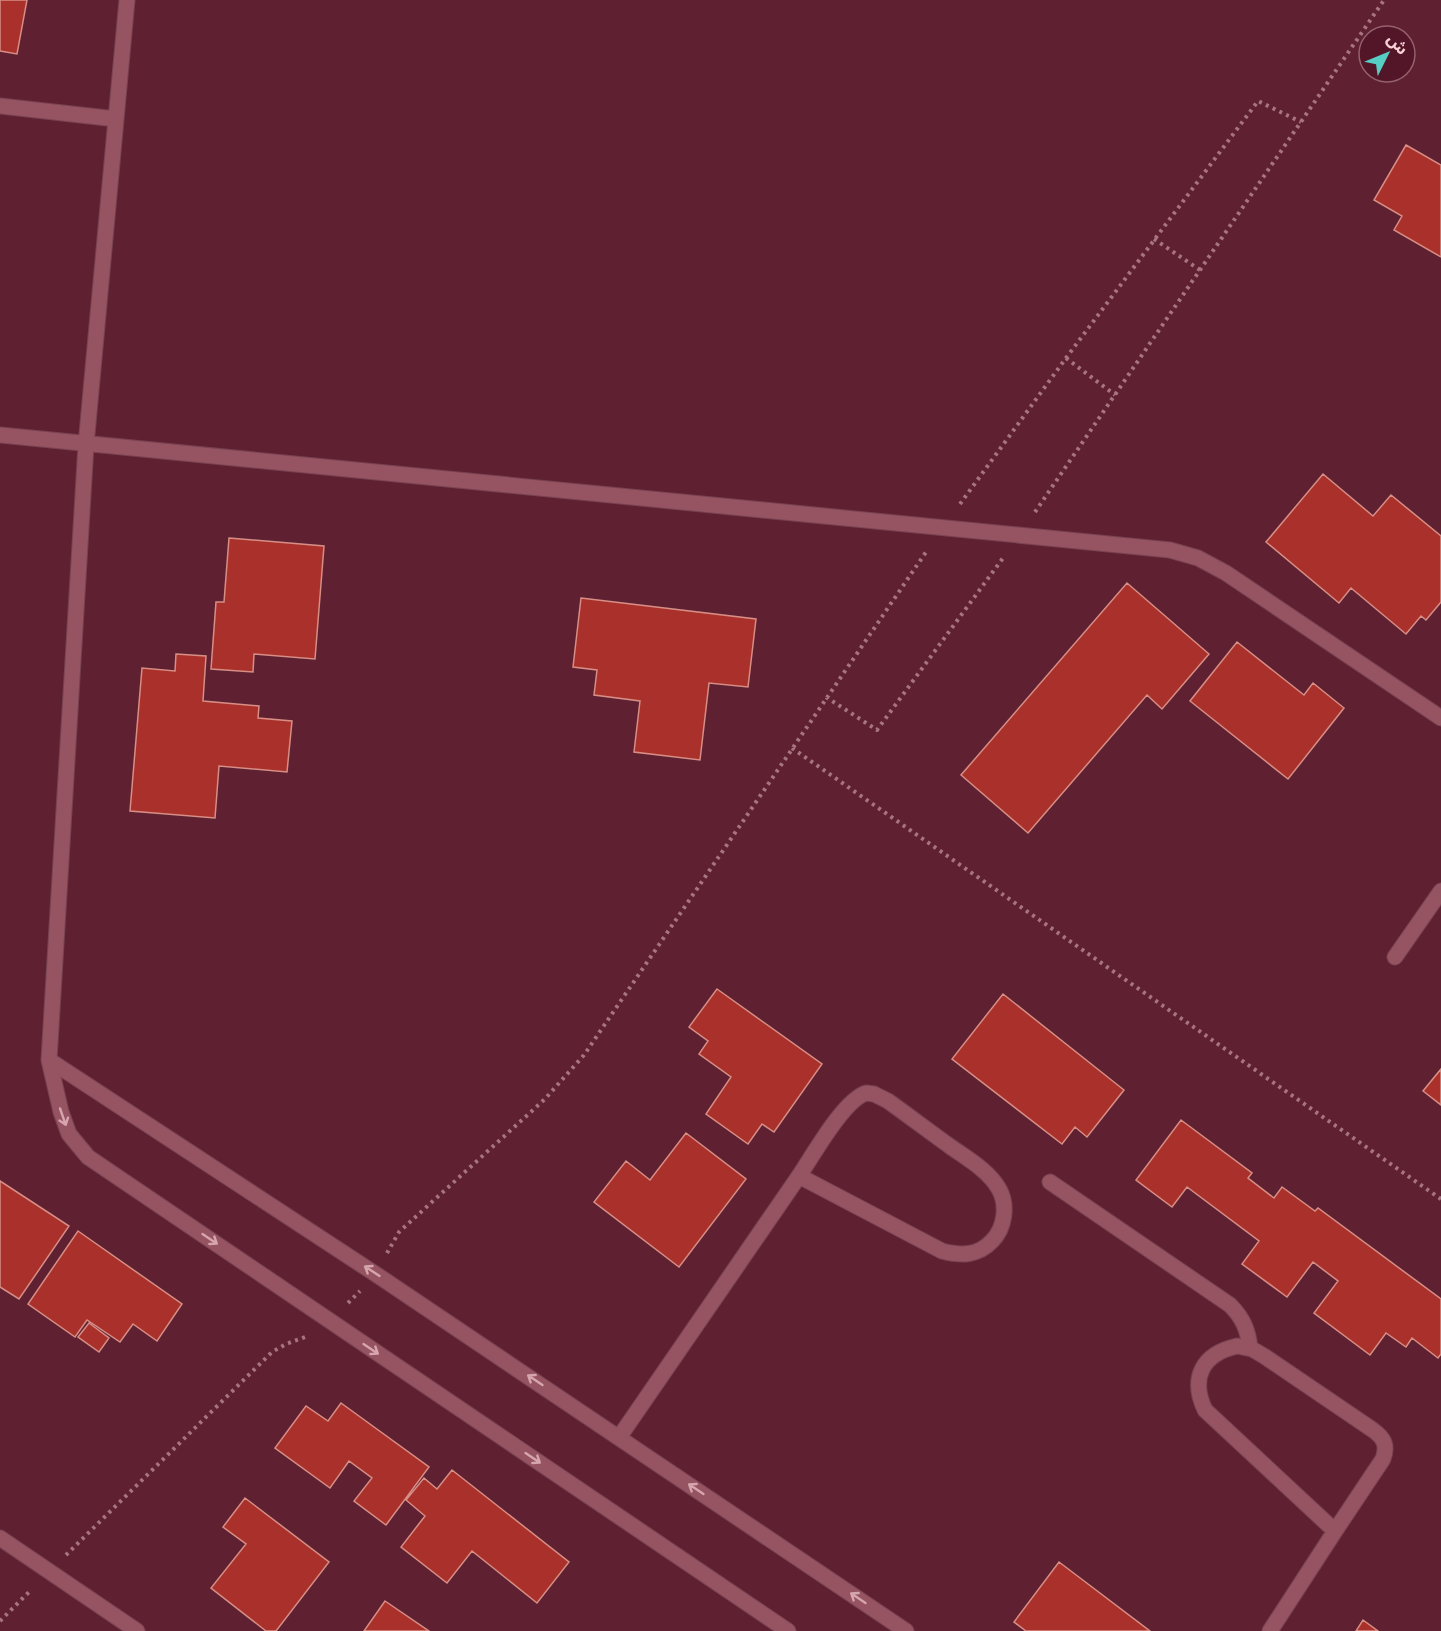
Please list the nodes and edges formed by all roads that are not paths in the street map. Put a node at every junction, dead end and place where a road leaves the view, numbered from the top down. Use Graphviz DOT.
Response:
graph roads {
  1 [pos="127,0"];
  2 [pos="0,106"];
  3 [pos="116,119"];
  4 [pos="0,435"];
  5 [pos="86,445"];
  6 [pos="1441,718"];
  7 [pos="1441,891"];
  8 [pos="1395,957"];
  9 [pos="49,1060"];
  10 [pos="799,1176"];
  11 [pos="1050,1182"];
  12 [pos="1250,1348"];
  13 [pos="620,1436"];
  14 [pos="1335,1532"];
  15 [pos="0,1538"];
  16 [pos="137,1631"];
  17 [pos="788,1631"];
  18 [pos="906,1631"];
  19 [pos="1270,1631"];
  1 -- 3 [label="street"];
  2 -- 3 [label="street"];
  3 -- 5 [label="street"];
  4 -- 5 [label="street"];
  5 -- 6 [label="street"];
  5 -- 9 [label="street"];
  7 -- 8 [label="street"];
  13 -- 9 [label="street, one-way"];
  9 -- 17 [label="street, one-way"];
  10 -- 10 [label="street"];
  10 -- 13 [label="street"];
  11 -- 12 [label="street"];
  12 -- 14 [label="street"];
  12 -- 14 [label="street"];
  18 -- 13 [label="street, one-way"];
  14 -- 19 [label="street"];
  15 -- 16 [label="street"];
}
